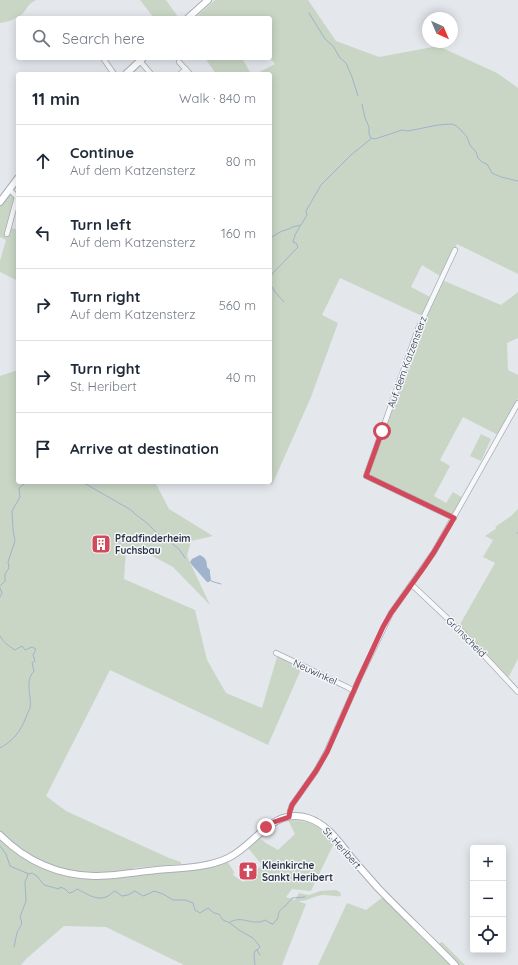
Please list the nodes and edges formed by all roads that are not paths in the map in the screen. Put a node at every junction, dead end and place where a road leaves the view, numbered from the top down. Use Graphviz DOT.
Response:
graph roads {
  1 [pos="208,0"];
  2 [pos="190,16"];
  3 [pos="104,60"];
  4 [pos="142,60"];
  5 [pos="179,62"];
  6 [pos="186,69"];
  7 [pos="113,72"];
  8 [pos="128,72"];
  9 [pos="150,72"];
  10 [pos="182,72"];
  11 [pos="188,72"];
  12 [pos="16,180"];
  13 [pos="9,189"];
  14 [pos="16,196"];
  15 [pos="16,201"];
  16 [pos="0,202"];
  17 [pos="7,234"];
  18 [pos="455,250"];
  19 [pos="518,403"];
  20 [pos="454,518"];
  21 [pos="411,584"];
  22 [pos="276,654"];
  23 [pos="354,691"];
  24 [pos="518,692"];
  25 [pos="289,817"];
  26 [pos="0,835"];
  27 [pos="455,965"];
  1 -- 2 [label="street"];
  3 -- 7 [label="street"];
  4 -- 8 [label="street"];
  4 -- 9 [label="street"];
  5 -- 6 [label="street"];
  6 -- 10 [label="street"];
  6 -- 11 [label="street"];
  12 -- 13 [label="street"];
  13 -- 14 [label="street"];
  13 -- 16 [label="street"];
  15 -- 17 [label="street"];
  18 -- 20 [label="street, Auf dem Katzensterz"];
  19 -- 20 [label="street"];
  20 -- 21 [label="street"];
  21 -- 23 [label="street"];
  21 -- 24 [label="street, Grünscheid"];
  22 -- 23 [label="street, Neuwinkel"];
  23 -- 25 [label="street"];
  25 -- 26 [label="street, St. Heribert"];
  25 -- 27 [label="street, St. Heribert"];
}
